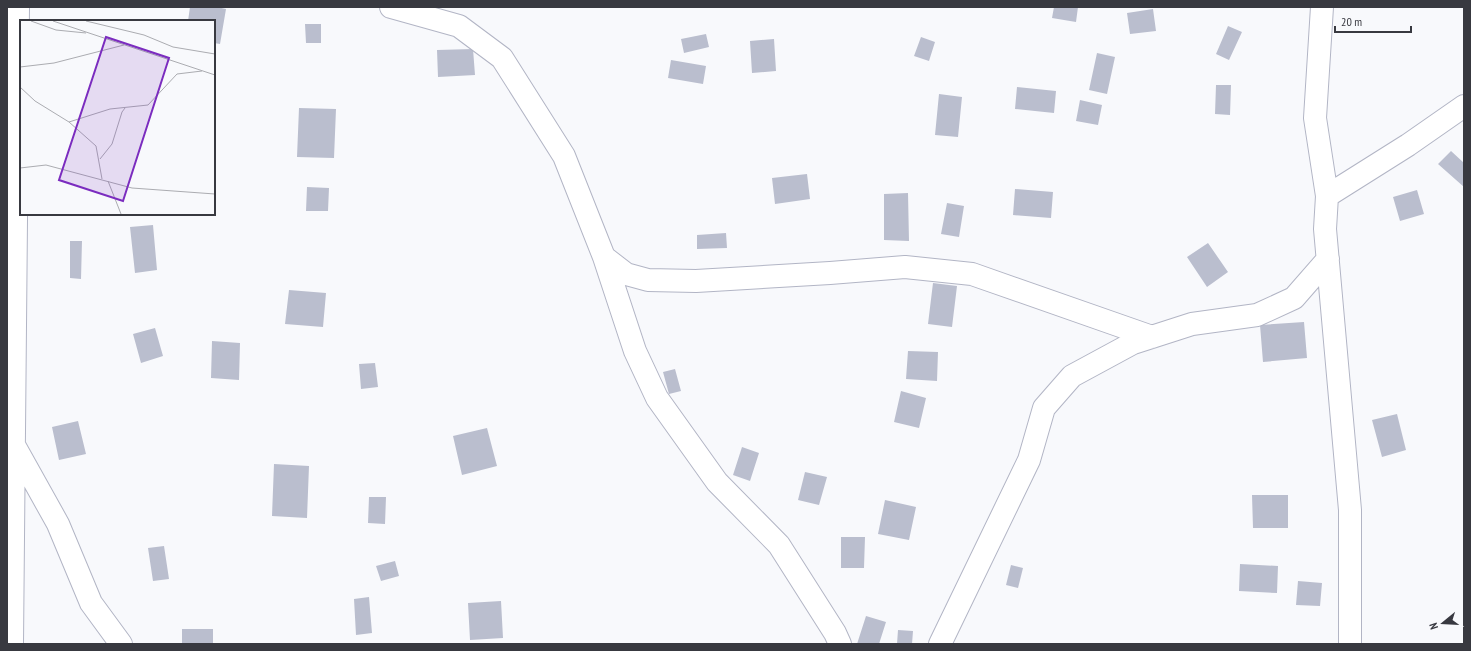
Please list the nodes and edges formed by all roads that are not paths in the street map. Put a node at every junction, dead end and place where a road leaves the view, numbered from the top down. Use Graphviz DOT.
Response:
graph roads {
  1 [pos="18,7"];
  2 [pos="391,7"];
  3 [pos="1322,7"];
  4 [pos="1464,106"];
  5 [pos="1327,196"];
  6 [pos="604,257"];
  7 [pos="1328,259"];
  8 [pos="1152,336"];
  9 [pos="14,444"];
  10 [pos="12,644"];
  11 [pos="121,644"];
  12 [pos="840,644"];
  13 [pos="940,644"];
  14 [pos="1350,644"];
  1 -- 9 [label="street"];
  2 -- 6 [label="street"];
  3 -- 5 [label="street"];
  4 -- 5 [label="street"];
  5 -- 7 [label="street"];
  6 -- 8 [label="street"];
  6 -- 12 [label="street"];
  7 -- 8 [label="street"];
  7 -- 14 [label="street"];
  8 -- 13 [label="street"];
  9 -- 10 [label="street"];
  9 -- 11 [label="street"];
}
